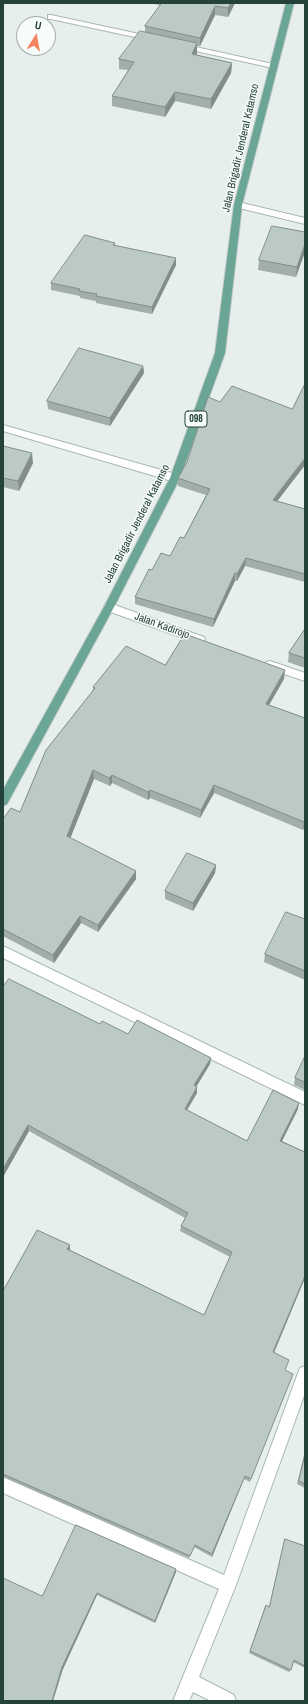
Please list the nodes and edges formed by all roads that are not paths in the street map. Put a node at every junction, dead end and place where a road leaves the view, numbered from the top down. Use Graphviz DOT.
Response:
graph roads {
  1 [pos="290,3"];
  2 [pos="56,18"];
  3 [pos="158,40"];
  4 [pos="173,44"];
  5 [pos="273,66"];
  6 [pos="238,205"];
  7 [pos="305,221"];
  8 [pos="3,428"];
  9 [pos="175,478"];
  10 [pos="109,606"];
  11 [pos="214,645"];
  12 [pos="259,661"];
  13 [pos="305,677"];
  14 [pos="3,801"];
  15 [pos="3,952"];
  16 [pos="305,1099"];
  17 [pos="305,1373"];
  18 [pos="3,1485"];
  19 [pos="228,1585"];
  20 [pos="189,1681"];
  21 [pos="181,1701"];
  22 [pos="228,1701"];
  1 -- 5 [label="main road, Jalan Brigadir Jenderal Katamso / 098"];
  2 -- 3 [label="street"];
  4 -- 5 [label="street"];
  5 -- 6 [label="main road, Jalan Brigadir Jenderal Katamso / 098"];
  6 -- 7 [label="street"];
  6 -- 9 [label="main road, Jalan Brigadir Jenderal Katamso / 098"];
  8 -- 9 [label="street"];
  9 -- 10 [label="main road, Jalan Brigadir Jenderal Katamso / 098"];
  10 -- 11 [label="street, Jalan Kadirojo"];
  10 -- 14 [label="main road, Jalan Brigadir Jenderal Katamso / 098"];
  12 -- 13 [label="street"];
  15 -- 16 [label="street"];
  17 -- 19 [label="street"];
  18 -- 19 [label="street"];
  19 -- 20 [label="street"];
  20 -- 21 [label="street"];
  20 -- 22 [label="street"];
}
